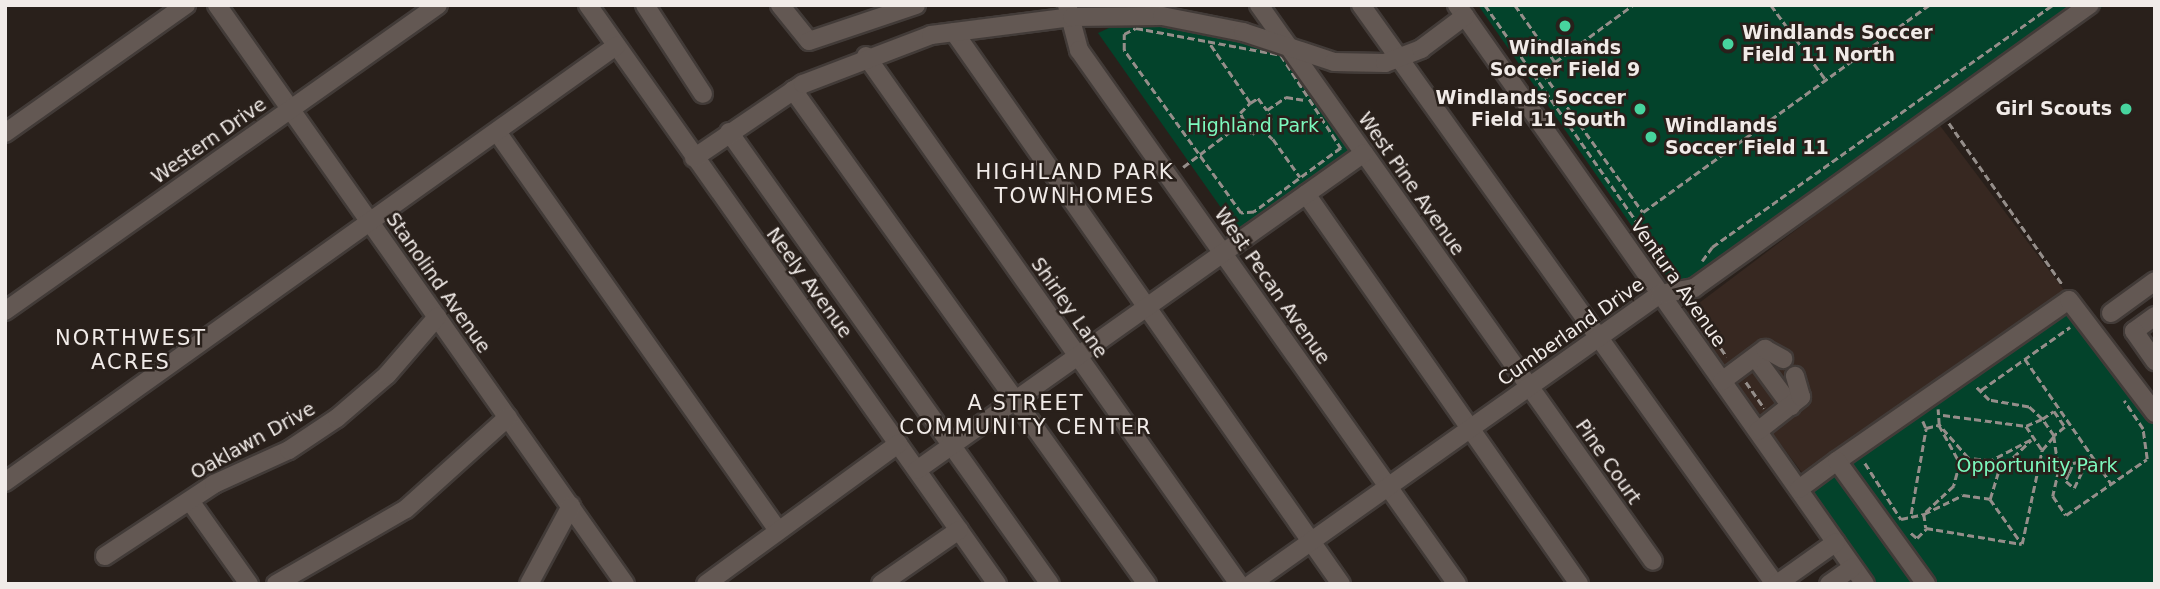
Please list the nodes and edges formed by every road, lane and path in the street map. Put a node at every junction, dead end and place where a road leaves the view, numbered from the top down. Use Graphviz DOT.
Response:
graph roads {
  1 [pos="186,5"];
  2 [pos="218,5"];
  3 [pos="438,5"];
  4 [pos="588,5"];
  5 [pos="645,5"];
  6 [pos="780,5"];
  7 [pos="916,5"];
  8 [pos="1259,5"];
  9 [pos="1361,5"];
  10 [pos="1485,5"];
  11 [pos="1515,5"];
  12 [pos="1633,5"];
  13 [pos="1771,5"];
  14 [pos="1929,5"];
  15 [pos="2053,5"];
  16 [pos="2090,5"];
  17 [pos="1070,11"];
  18 [pos="1162,11"];
  19 [pos="1461,11"];
  20 [pos="954,32"];
  21 [pos="1205,36"];
  22 [pos="616,46"];
  23 [pos="1289,48"];
  24 [pos="866,56"];
  25 [pos="1398,58"];
  26 [pos="1555,62"];
  27 [pos="1826,80"];
  28 [pos="793,90"];
  29 [pos="1314,93"];
  30 [pos="1930,93"];
  31 [pos="703,94"];
  32 [pos="1250,103"];
  33 [pos="290,109"];
  34 [pos="1267,110"];
  35 [pos="1942,111"];
  36 [pos="1244,121"];
  37 [pos="1261,128"];
  38 [pos="497,132"];
  39 [pos="729,132"];
  40 [pos="5,133"];
  41 [pos="1364,153"];
  42 [pos="1200,155"];
  43 [pos="694,158"];
  44 [pos="1170,177"];
  45 [pos="1306,188"];
  46 [pos="371,223"];
  47 [pos="1223,253"];
  48 [pos="1701,270"];
  49 [pos="2155,281"];
  50 [pos="1681,290"];
  51 [pos="1660,294"];
  52 [pos="2075,307"];
  53 [pos="1144,308"];
  54 [pos="5,311"];
  55 [pos="2111,313"];
  56 [pos="2155,316"];
  57 [pos="437,317"];
  58 [pos="2072,326"];
  59 [pos="2080,337"];
  60 [pos="1598,338"];
  61 [pos="1077,355"];
  62 [pos="1755,357"];
  63 [pos="1783,359"];
  64 [pos="2025,359"];
  65 [pos="2155,360"];
  66 [pos="1737,370"];
  67 [pos="1795,376"];
  68 [pos="1722,381"];
  69 [pos="1969,382"];
  70 [pos="1530,387"];
  71 [pos="1981,390"];
  72 [pos="2119,395"];
  73 [pos="1015,399"];
  74 [pos="1947,399"];
  75 [pos="1791,406"];
  76 [pos="1936,407"];
  77 [pos="2155,413"];
  78 [pos="1943,415"];
  79 [pos="508,417"];
  80 [pos="1921,417"];
  81 [pos="2063,418"];
  82 [pos="2042,419"];
  83 [pos="1772,420"];
  84 [pos="1911,424"];
  85 [pos="1939,425"];
  86 [pos="2026,426"];
  87 [pos="1926,428"];
  88 [pos="1470,429"];
  89 [pos="1758,431"];
  90 [pos="2054,436"];
  91 [pos="2031,440"];
  92 [pos="898,444"];
  93 [pos="952,445"];
  94 [pos="2042,450"];
  95 [pos="1872,452"];
  96 [pos="2092,459"];
  97 [pos="1837,461"];
  98 [pos="2086,463"];
  99 [pos="917,470"];
  100 [pos="2059,470"];
  101 [pos="2069,473"];
  102 [pos="5,482"];
  103 [pos="2112,484"];
  104 [pos="1389,487"];
  105 [pos="1799,489"];
  106 [pos="1990,499"];
  107 [pos="190,501"];
  108 [pos="570,506"];
  109 [pos="1911,513"];
  110 [pos="1924,514"];
  111 [pos="1926,528"];
  112 [pos="959,530"];
  113 [pos="778,531"];
  114 [pos="1917,538"];
  115 [pos="1312,541"];
  116 [pos="1836,542"];
  117 [pos="2022,544"];
  118 [pos="105,556"];
  119 [pos="1653,561"];
  120 [pos="1853,567"];
  121 [pos="249,584"];
  122 [pos="276,584"];
  123 [pos="529,584"];
  124 [pos="625,584"];
  125 [pos="706,584"];
  126 [pos="881,584"];
  127 [pos="997,584"];
  128 [pos="1050,584"];
  129 [pos="1147,584"];
  130 [pos="1239,584"];
  131 [pos="1251,584"];
  132 [pos="1342,584"];
  133 [pos="1457,584"];
  134 [pos="1580,584"];
  135 [pos="1776,584"];
  136 [pos="1829,584"];
  137 [pos="1866,584"];
  138 [pos="1926,584"];
  1 -- 40 [label="street"];
  2 -- 33 [label="street, Stanolind Avenue"];
  3 -- 33 [label="street, Western Drive"];
  4 -- 22 [label="street, Neely Avenue"];
  5 -- 31 [label="street"];
  6 -- 7 [label="street"];
  8 -- 23 [label="street, West Pine Avenue"];
  9 -- 25 [label="street"];
  10 -- 51 [label="path"];
  11 -- 26 [label="path"];
  12 -- 26 [label="path"];
  13 -- 27 [label="path"];
  14 -- 27 [label="path"];
  15 -- 30 [label="path"];
  16 -- 35 [label="street, Cumberland Drive"];
  17 -- 18 [label="street"];
  17 -- 20 [label="street"];
  17 -- 44 [label="street, West Pecan Avenue"];
  18 -- 23 [label="street"];
  19 -- 25 [label="street"];
  19 -- 51 [label="street, Ventura Avenue"];
  20 -- 24 [label="street"];
  20 -- 53 [label="street"];
  21 -- 29 [label="path"];
  21 -- 32 [label="path"];
  21 -- 42 [label="path"];
  22 -- 38 [label="street"];
  22 -- 43 [label="street, Neely Avenue"];
  23 -- 25 [label="street"];
  23 -- 29 [label="street, West Pine Avenue"];
  24 -- 28 [label="street"];
  24 -- 61 [label="street, Shirley Lane"];
  25 -- 60 [label="street"];
  26 -- 27 [label="path"];
  28 -- 39 [label="street"];
  28 -- 73 [label="street"];
  29 -- 34 [label="path"];
  29 -- 41 [label="street, West Pine Avenue"];
  29 -- 45 [label="path"];
  30 -- 35 [label="path"];
  30 -- 48 [label="path"];
  32 -- 34 [label="path"];
  32 -- 36 [label="path"];
  33 -- 46 [label="street, Stanolind Avenue"];
  33 -- 54 [label="street, Western Drive"];
  34 -- 37 [label="path"];
  35 -- 50 [label="street, Cumberland Drive"];
  35 -- 52 [label="path"];
  36 -- 37 [label="path"];
  36 -- 42 [label="path"];
  37 -- 45 [label="path"];
  38 -- 46 [label="street"];
  38 -- 113 [label="street"];
  39 -- 43 [label="street"];
  39 -- 93 [label="street"];
  41 -- 45 [label="street"];
  41 -- 70 [label="street, West Pine Avenue"];
  42 -- 44 [label="path"];
  42 -- 45 [label="path"];
  43 -- 92 [label="street, Neely Avenue"];
  44 -- 47 [label="street, West Pecan Avenue"];
  45 -- 47 [label="street"];
  45 -- 88 [label="street"];
  46 -- 57 [label="street, Stanolind Avenue"];
  46 -- 102 [label="street"];
  47 -- 53 [label="street"];
  47 -- 104 [label="street, West Pecan Avenue"];
  49 -- 55 [label="street"];
  50 -- 51 [label="street, Cumberland Drive"];
  50 -- 66 [label="path"];
  51 -- 60 [label="street, Cumberland Drive"];
  51 -- 68 [label="street, Ventura Avenue"];
  52 -- 58 [label="path"];
  52 -- 77 [label="street"];
  52 -- 97 [label="street"];
  53 -- 61 [label="street"];
  53 -- 115 [label="street"];
  56 -- 65 [label="street"];
  57 -- 79 [label="street, Stanolind Avenue"];
  57 -- 107 [label="street, Oaklawn Drive"];
  58 -- 59 [label="path"];
  58 -- 64 [label="path"];
  60 -- 70 [label="street, Cumberland Drive"];
  60 -- 135 [label="street"];
  61 -- 73 [label="street"];
  61 -- 130 [label="street, Shirley Lane"];
  62 -- 63 [label="street"];
  62 -- 66 [label="street"];
  62 -- 75 [label="street"];
  64 -- 71 [label="path"];
  64 -- 81 [label="path"];
  66 -- 68 [label="street"];
  66 -- 83 [label="path"];
  67 -- 75 [label="street"];
  68 -- 89 [label="street, Ventura Avenue"];
  69 -- 71 [label="path"];
  70 -- 88 [label="street, Cumberland Drive"];
  70 -- 119 [label="street, Pine Court"];
  71 -- 82 [label="path"];
  72 -- 103 [label="path"];
  73 -- 93 [label="street"];
  73 -- 129 [label="street"];
  74 -- 76 [label="path"];
  75 -- 83 [label="street"];
  76 -- 78 [label="path"];
  76 -- 80 [label="path"];
  78 -- 85 [label="path"];
  78 -- 86 [label="path"];
  79 -- 108 [label="street, Stanolind Avenue"];
  79 -- 122 [label="street"];
  80 -- 84 [label="path"];
  80 -- 87 [label="path"];
  81 -- 82 [label="path"];
  81 -- 90 [label="path"];
  81 -- 96 [label="path"];
  82 -- 86 [label="path"];
  82 -- 90 [label="path"];
  83 -- 89 [label="street"];
  85 -- 87 [label="path"];
  85 -- 91 [label="path"];
  85 -- 110 [label="path"];
  86 -- 91 [label="path"];
  87 -- 109 [label="path"];
  88 -- 104 [label="street, Cumberland Drive"];
  88 -- 134 [label="street"];
  89 -- 105 [label="street, Ventura Avenue"];
  90 -- 94 [label="path"];
  90 -- 100 [label="path"];
  91 -- 94 [label="path"];
  91 -- 106 [label="path"];
  92 -- 99 [label="street, Neely Avenue"];
  92 -- 113 [label="street"];
  93 -- 99 [label="street"];
  93 -- 128 [label="street"];
  94 -- 117 [label="path"];
  95 -- 109 [label="path"];
  96 -- 98 [label="path"];
  96 -- 103 [label="path"];
  97 -- 105 [label="street"];
  97 -- 138 [label="street"];
  98 -- 101 [label="path"];
  98 -- 101 [label="path"];
  99 -- 112 [label="street, Neely Avenue"];
  100 -- 101 [label="path"];
  100 -- 103 [label="path"];
  104 -- 115 [label="street, Cumberland Drive"];
  104 -- 133 [label="street, West Pecan Avenue"];
  105 -- 116 [label="street, Ventura Avenue"];
  106 -- 110 [label="path"];
  106 -- 117 [label="path"];
  107 -- 118 [label="street, Oaklawn Drive"];
  107 -- 121 [label="street"];
  108 -- 123 [label="street"];
  108 -- 124 [label="street, Stanolind Avenue"];
  109 -- 110 [label="path"];
  110 -- 111 [label="path"];
  111 -- 114 [label="path"];
  111 -- 117 [label="path"];
  112 -- 126 [label="street"];
  112 -- 127 [label="street, Neely Avenue"];
  113 -- 125 [label="street"];
  115 -- 131 [label="street, Cumberland Drive"];
  115 -- 132 [label="street"];
  116 -- 120 [label="street, Ventura Avenue"];
  116 -- 135 [label="street"];
  120 -- 136 [label="street"];
  120 -- 137 [label="street, Ventura Avenue"];
}
